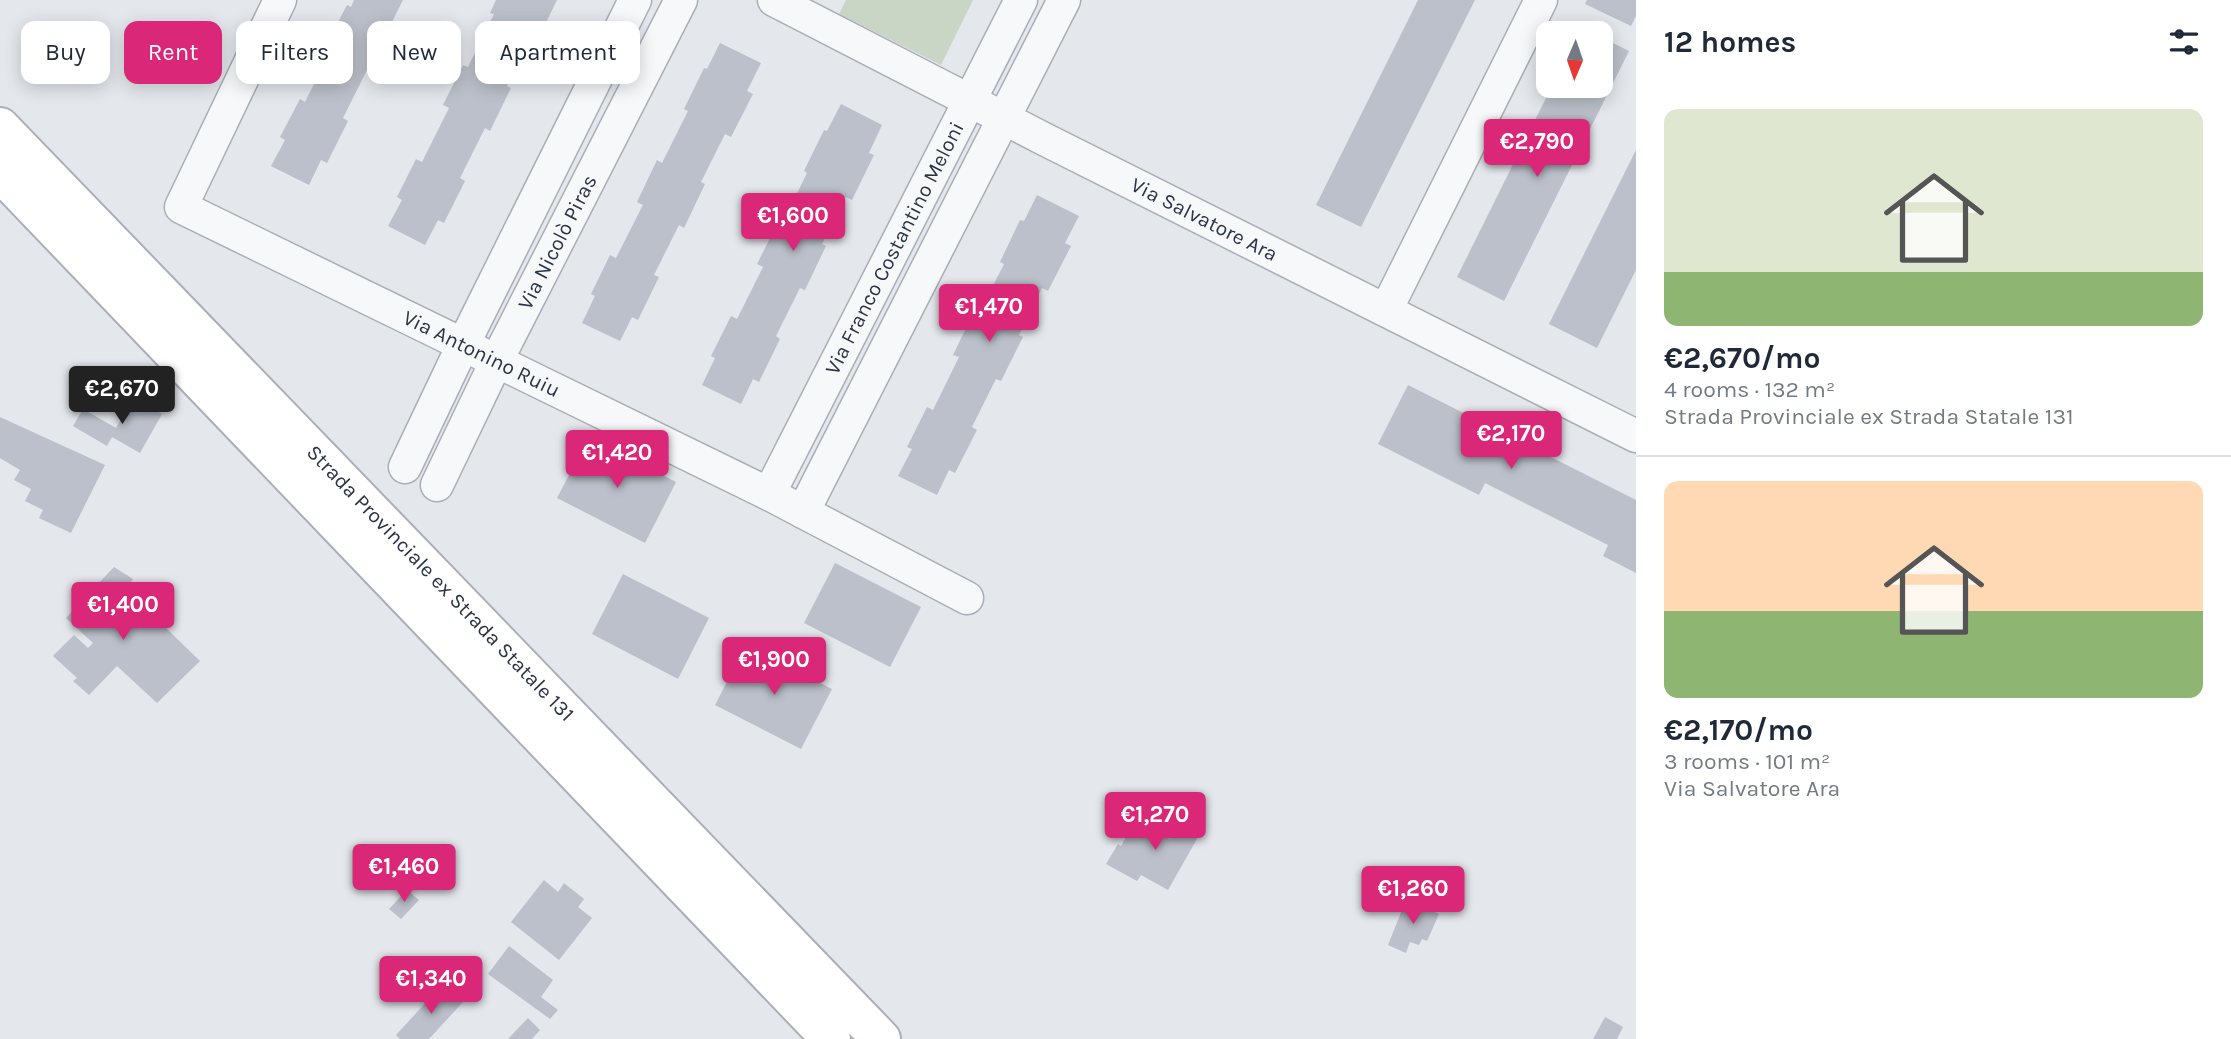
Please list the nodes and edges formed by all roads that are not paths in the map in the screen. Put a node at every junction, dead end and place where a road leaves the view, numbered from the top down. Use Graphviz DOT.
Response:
graph roads {
  1 [pos="281,0"];
  2 [pos="635,0"];
  3 [pos="681,0"];
  4 [pos="774,0"];
  5 [pos="811,0"];
  6 [pos="1021,0"];
  7 [pos="1064,0"];
  8 [pos="1541,0"];
  9 [pos="974,91"];
  10 [pos="1009,109"];
  11 [pos="0,127"];
  12 [pos="0,172"];
  13 [pos="1390,301"];
  14 [pos="463,345"];
  15 [pos="496,362"];
  16 [pos="1633,419"];
  17 [pos="405,467"];
  18 [pos="437,485"];
  19 [pos="769,495"];
  20 [pos="803,512"];
  21 [pos="967,598"];
  22 [pos="831,1039"];
  23 [pos="881,1039"];
  1 -- 14 [label="street, Via Antonino Ruiu"];
  2 -- 14 [label="street, Via Nicolò Piras"];
  3 -- 15 [label="street, Via Nicolò Piras"];
  4 -- 9 [label="street, Via Salvatore Ara"];
  5 -- 9 [label="street, Via Salvatore Ara"];
  6 -- 9 [label="street, Via Franco Costantino Meloni"];
  7 -- 10 [label="street, Via Franco Costantino Meloni"];
  8 -- 13 [label="street"];
  9 -- 10 [label="street, Via Salvatore Ara"];
  9 -- 19 [label="street, Via Franco Costantino Meloni"];
  10 -- 13 [label="street, Via Salvatore Ara"];
  10 -- 20 [label="street, Via Franco Costantino Meloni"];
  11 -- 23 [label="main road, Strada Provinciale ex Strada Statale 131"];
  12 -- 22 [label="main road, Strada Provinciale ex Strada Statale 131"];
  13 -- 16 [label="street, Via Salvatore Ara"];
  14 -- 15 [label="street, Via Antonino Ruiu"];
  14 -- 17 [label="street, Via Nicolò Piras"];
  15 -- 18 [label="street, Via Nicolò Piras"];
  15 -- 19 [label="street, Via Antonino Ruiu"];
  19 -- 20 [label="street, Via Antonino Ruiu"];
  20 -- 21 [label="street, Via Antonino Ruiu"];
}
